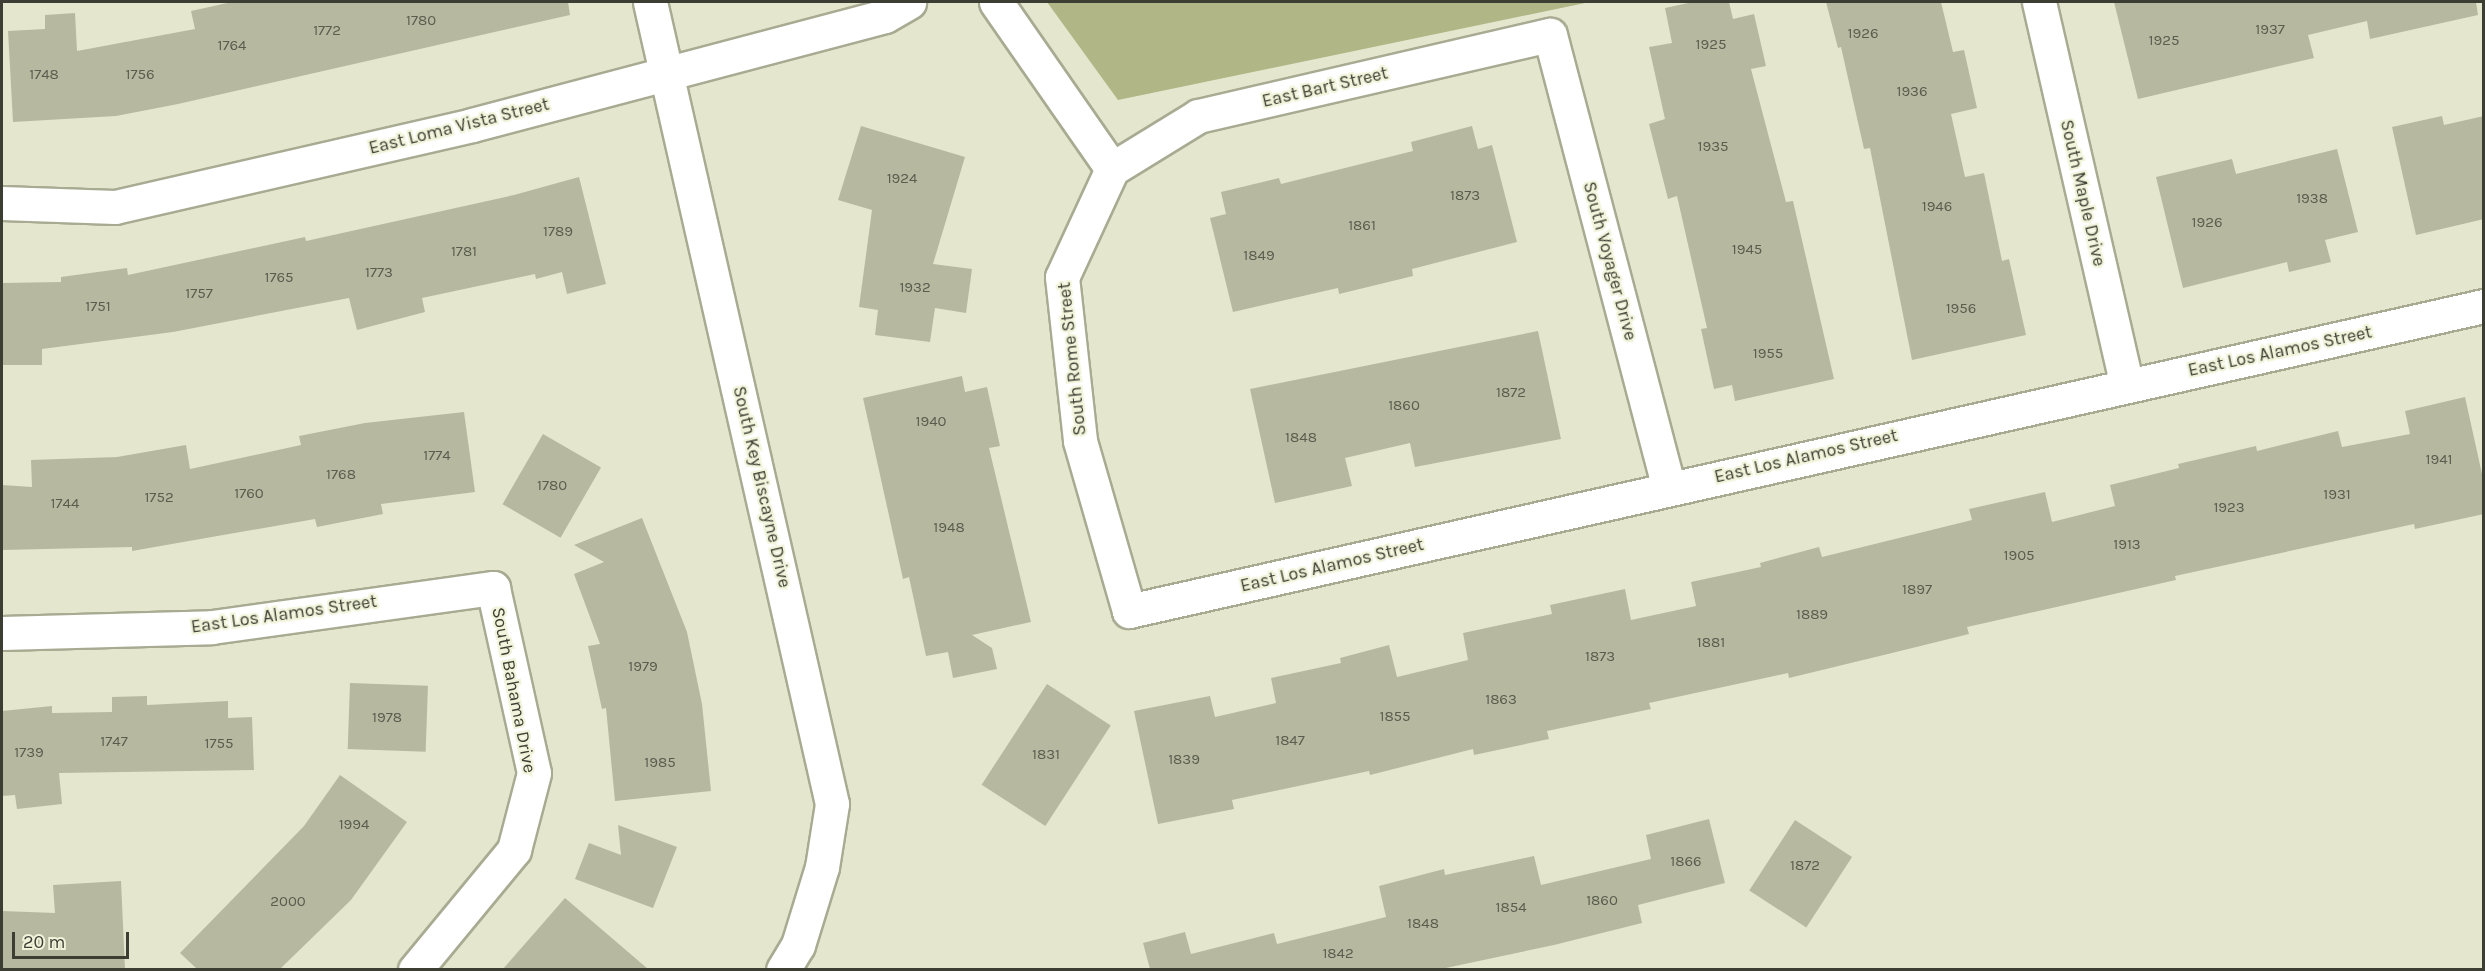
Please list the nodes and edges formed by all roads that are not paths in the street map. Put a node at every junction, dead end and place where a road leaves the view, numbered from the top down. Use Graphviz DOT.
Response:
graph roads {
  1 [pos="650,2"];
  2 [pos="909,2"];
  3 [pos="996,2"];
  4 [pos="2039,2"];
  5 [pos="1550,35"];
  6 [pos="667,71"];
  7 [pos="1112,169"];
  8 [pos="2,203"];
  9 [pos="2484,306"];
  10 [pos="2127,385"];
  11 [pos="1669,487"];
  12 [pos="493,588"];
  13 [pos="1129,611"];
  14 [pos="2,633"];
  15 [pos="415,969"];
  16 [pos="783,969"];
  1 -- 6 [label="street, South Key Biscayne Drive"];
  2 -- 6 [label="street, East Loma Vista Street"];
  3 -- 7 [label="street"];
  4 -- 10 [label="street, South Maple Drive"];
  5 -- 7 [label="street, East Bart Street"];
  5 -- 11 [label="street, South Voyager Drive"];
  6 -- 8 [label="street, East Loma Vista Street"];
  6 -- 16 [label="street, South Key Biscayne Drive"];
  7 -- 13 [label="street, South Rome Street"];
  9 -- 10 [label="street, East Los Alamos Street"];
  10 -- 11 [label="street, East Los Alamos Street"];
  11 -- 13 [label="street, East Los Alamos Street"];
  12 -- 14 [label="street, East Los Alamos Street"];
  12 -- 15 [label="street, South Bahama Drive"];
}
